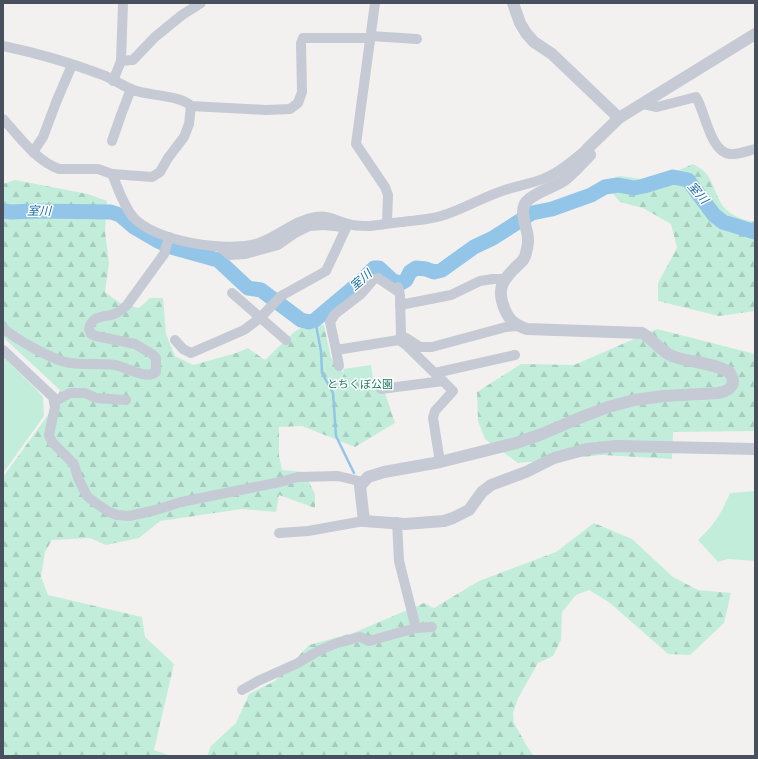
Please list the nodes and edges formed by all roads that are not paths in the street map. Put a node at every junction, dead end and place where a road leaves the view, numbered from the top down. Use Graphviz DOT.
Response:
graph roads {
  1 [pos="123,3"];
  2 [pos="201,3"];
  3 [pos="375,3"];
  4 [pos="513,3"];
  5 [pos="755,34"];
  6 [pos="371,37"];
  7 [pos="417,39"];
  8 [pos="3,46"];
  9 [pos="121,61"];
  10 [pos="72,65"];
  11 [pos="113,81"];
  12 [pos="131,89"];
  13 [pos="643,104"];
  14 [pos="191,106"];
  15 [pos="619,118"];
  16 [pos="3,119"];
  17 [pos="112,142"];
  18 [pos="587,149"];
  19 [pos="755,149"];
  20 [pos="33,152"];
  21 [pos="112,174"];
  22 [pos="387,224"];
  23 [pos="347,226"];
  24 [pos="169,238"];
  25 [pos="505,279"];
  26 [pos="232,293"];
  27 [pos="400,305"];
  28 [pos="260,318"];
  29 [pos="517,326"];
  30 [pos="3,328"];
  31 [pos="400,337"];
  32 [pos="175,340"];
  33 [pos="286,340"];
  34 [pos="3,350"];
  35 [pos="336,350"];
  36 [pos="515,355"];
  37 [pos="339,366"];
  38 [pos="435,373"];
  39 [pos="443,381"];
  40 [pos="381,389"];
  41 [pos="126,400"];
  42 [pos="54,402"];
  43 [pos="755,449"];
  44 [pos="440,462"];
  45 [pos="363,482"];
  46 [pos="364,520"];
  47 [pos="397,522"];
  48 [pos="279,533"];
  49 [pos="432,627"];
  50 [pos="416,628"];
  51 [pos="242,690"];
  1 -- 9 [label="street"];
  2 -- 9 [label="street"];
  3 -- 6 [label="street"];
  4 -- 15 [label="street"];
  5 -- 13 [label="street"];
  6 -- 7 [label="street"];
  6 -- 14 [label="street"];
  6 -- 22 [label="street"];
  8 -- 10 [label="street"];
  9 -- 11 [label="street"];
  10 -- 11 [label="street"];
  10 -- 20 [label="street"];
  11 -- 12 [label="street"];
  12 -- 14 [label="street"];
  12 -- 17 [label="street"];
  13 -- 15 [label="street"];
  13 -- 19 [label="street"];
  14 -- 21 [label="street"];
  15 -- 18 [label="street"];
  16 -- 20 [label="street"];
  18 -- 22 [label="street"];
  18 -- 25 [label="street"];
  20 -- 21 [label="street"];
  21 -- 24 [label="street"];
  22 -- 23 [label="street"];
  23 -- 24 [label="street"];
  23 -- 28 [label="street"];
  24 -- 30 [label="street"];
  25 -- 27 [label="street"];
  25 -- 29 [label="street"];
  26 -- 28 [label="street"];
  27 -- 31 [label="street"];
  27 -- 35 [label="street"];
  28 -- 32 [label="street"];
  28 -- 33 [label="street"];
  29 -- 31 [label="street"];
  29 -- 44 [label="street"];
  31 -- 35 [label="street"];
  31 -- 38 [label="street"];
  34 -- 42 [label="street"];
  35 -- 37 [label="street"];
  36 -- 38 [label="street"];
  38 -- 39 [label="street"];
  39 -- 40 [label="street"];
  39 -- 44 [label="street"];
  41 -- 42 [label="street"];
  42 -- 45 [label="street"];
  43 -- 47 [label="street"];
  44 -- 45 [label="street"];
  45 -- 46 [label="street"];
  46 -- 47 [label="street"];
  46 -- 48 [label="street"];
  47 -- 50 [label="street"];
  49 -- 50 [label="street"];
  50 -- 51 [label="street"];
}
